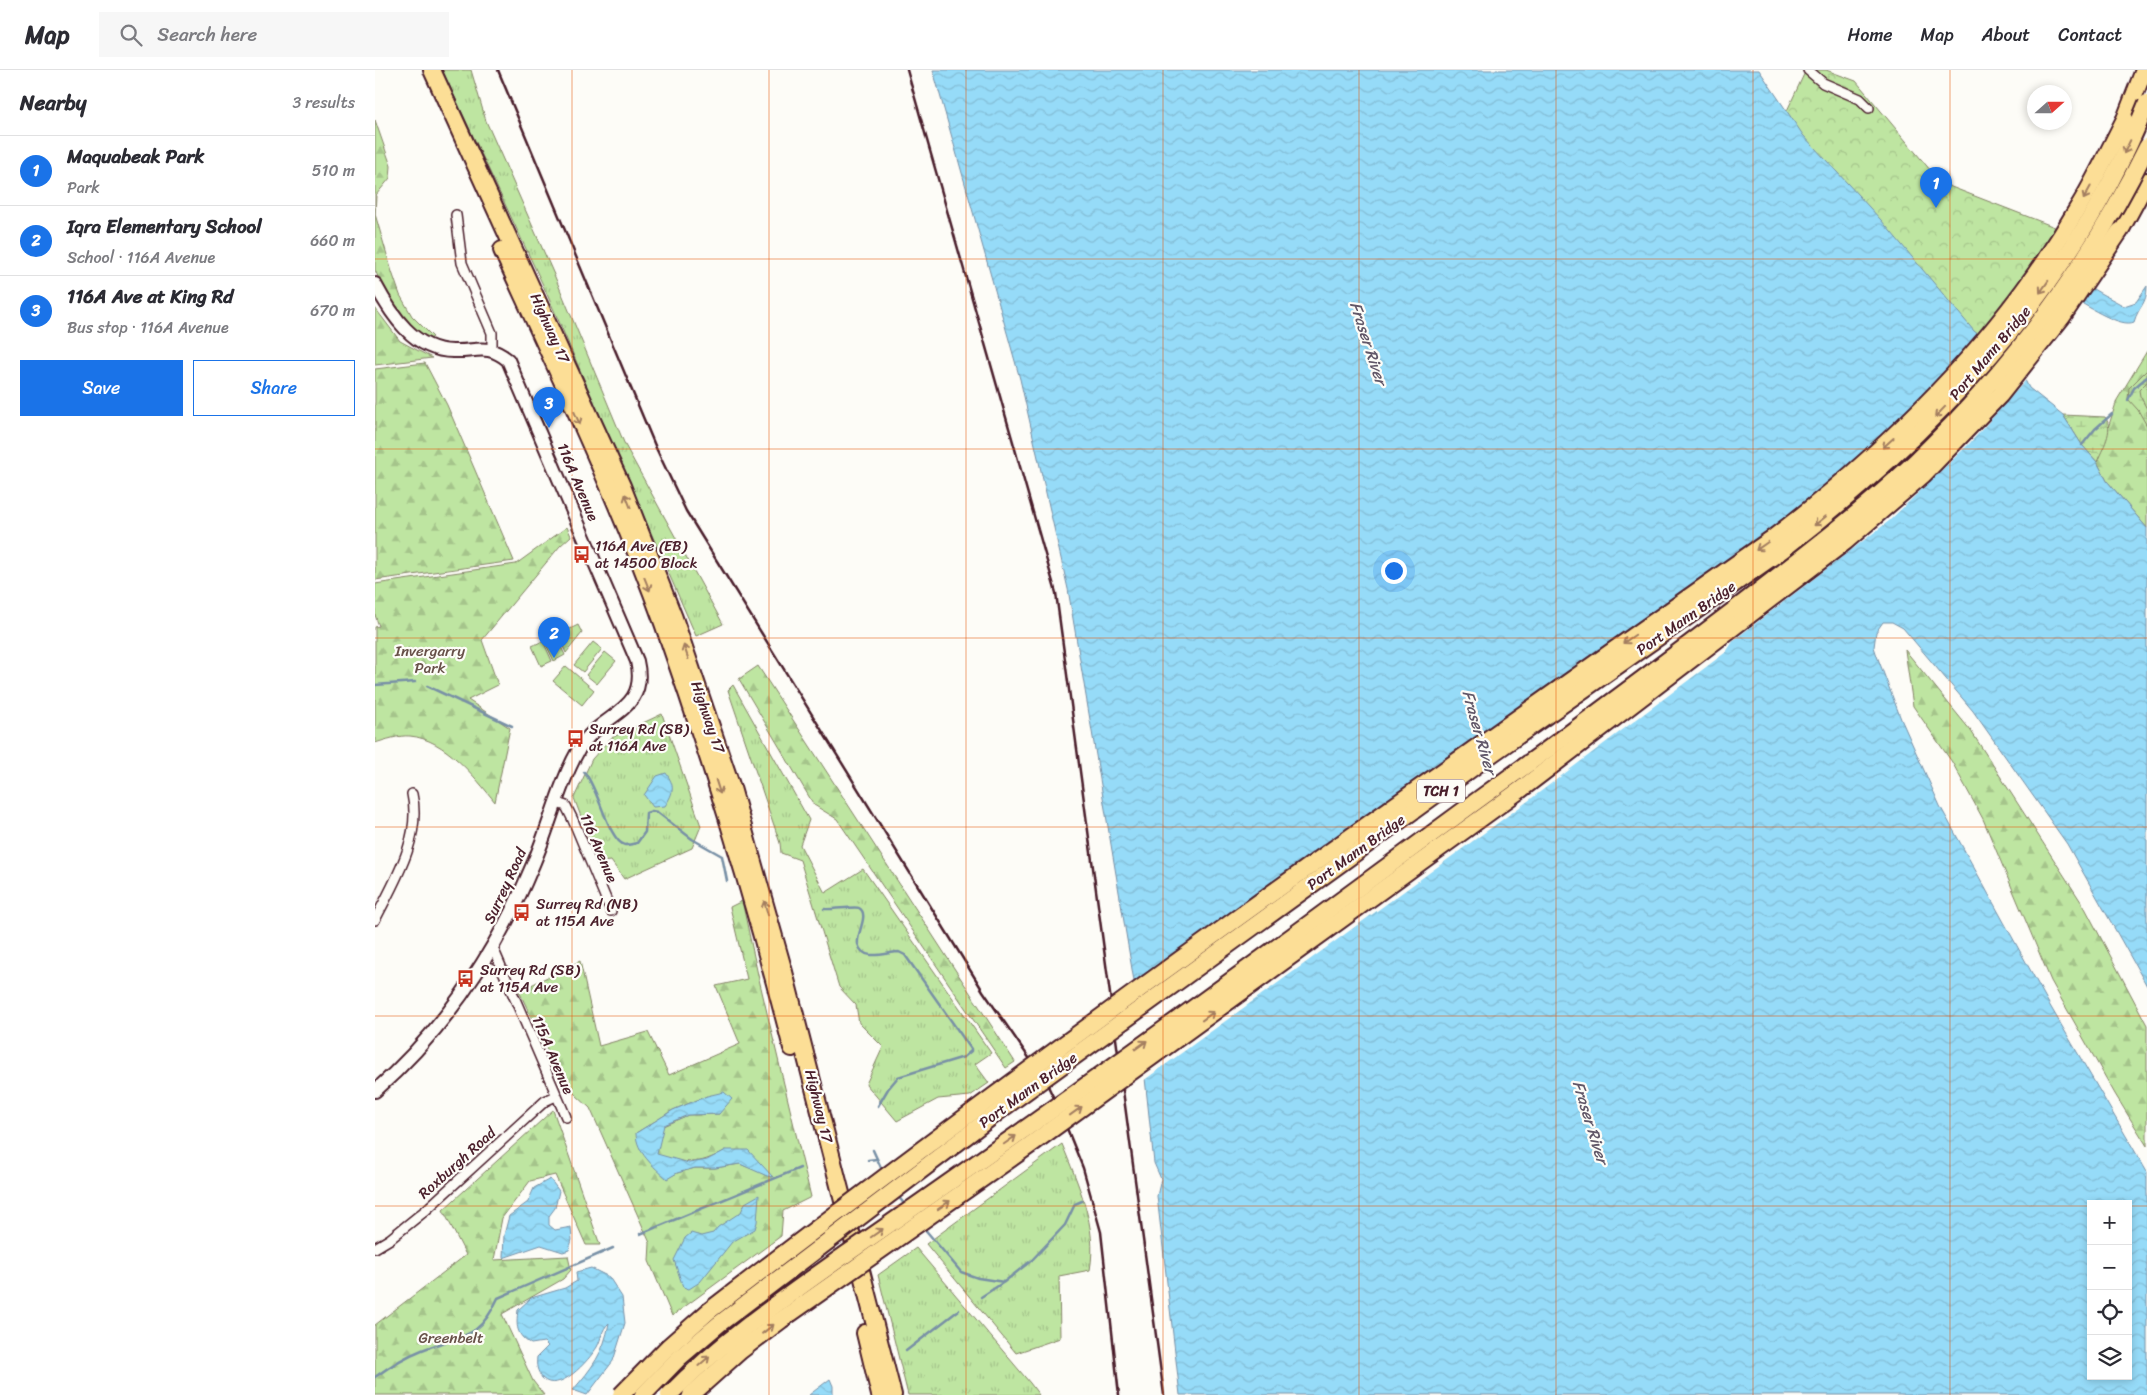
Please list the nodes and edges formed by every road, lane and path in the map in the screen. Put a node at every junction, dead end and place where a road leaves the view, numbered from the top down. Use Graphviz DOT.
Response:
graph roads {
  1 [pos="421,70"];
  2 [pos="433,70"];
  3 [pos="1808,70"];
  4 [pos="2145,70"];
  5 [pos="2147,103"];
  6 [pos="1869,108"];
  7 [pos="2147,147"];
  8 [pos="2147,181"];
  9 [pos="456,214"];
  10 [pos="375,284"];
  11 [pos="492,350"];
  12 [pos="640,683"];
  13 [pos="412,794"];
  14 [pos="557,803"];
  15 [pos="611,910"];
  16 [pos="375,920"];
  17 [pos="493,948"];
  18 [pos="375,1091"];
  19 [pos="556,1096"];
  20 [pos="566,1117"];
  21 [pos="375,1248"];
  22 [pos="621,1395"];
  23 [pos="643,1395"];
  24 [pos="669,1395"];
  25 [pos="691,1395"];
  26 [pos="880,1395"];
  27 [pos="893,1395"];
  1 -- 26 [label="highway, Highway 17, one-way"];
  27 -- 2 [label="highway, Highway 17, one-way"];
  3 -- 6 [label="street"];
  4 -- 22 [label="highway, one-way, bridge"];
  5 -- 23 [label="highway, Port Mann Bridge / TCH 1, one-way, bridge"];
  24 -- 7 [label="highway, Port Mann Bridge / TCH 1, one-way, bridge"];
  25 -- 8 [label="highway, one-way, bridge"];
  9 -- 11 [label="street"];
  10 -- 11 [label="street"];
  11 -- 12 [label="street, 116A Avenue"];
  12 -- 14 [label="street, Surrey Road"];
  13 -- 16 [label="street"];
  14 -- 15 [label="street, 116 Avenue"];
  14 -- 17 [label="street, Surrey Road"];
  17 -- 18 [label="street, Surrey Road"];
  17 -- 19 [label="street, 115A Avenue"];
  19 -- 20 [label="street, 115A Avenue"];
  19 -- 21 [label="street, Roxburgh Road"];
}
